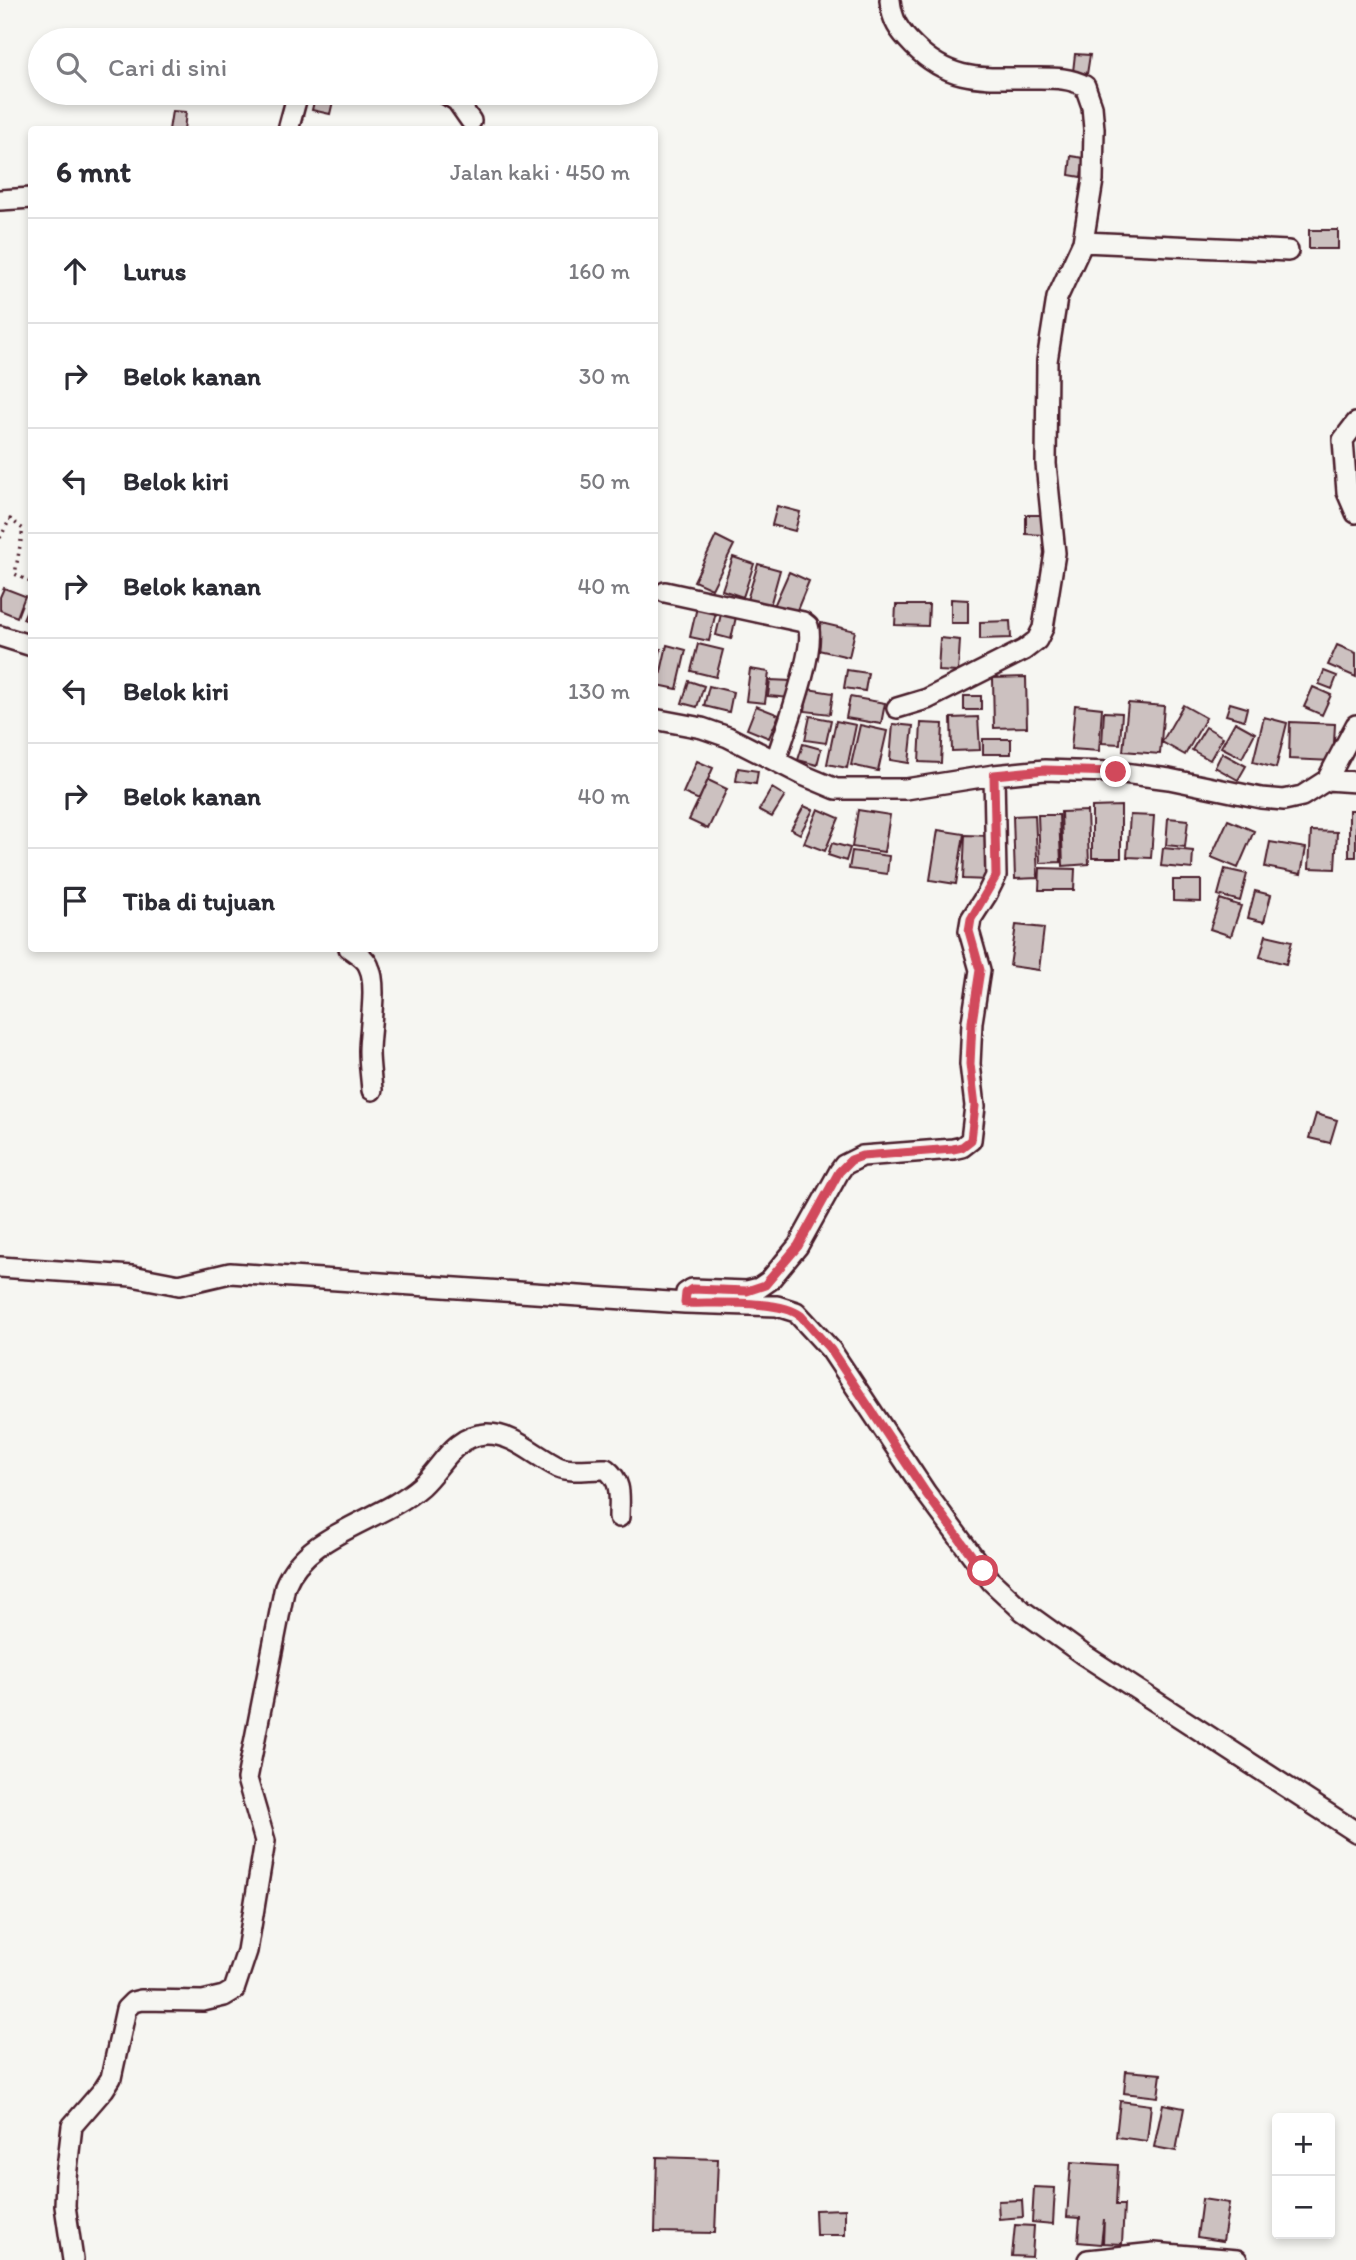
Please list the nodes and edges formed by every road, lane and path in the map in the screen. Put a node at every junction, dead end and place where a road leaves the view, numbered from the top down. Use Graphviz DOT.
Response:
graph roads {
  1 [pos="890,0"];
  2 [pos="295,105"];
  3 [pos="460,105"];
  4 [pos="471,121"];
  5 [pos="289,126"];
  6 [pos="28,198"];
  7 [pos="0,200"];
  8 [pos="1083,242"];
  9 [pos="1288,251"];
  10 [pos="1356,423"];
  11 [pos="1356,513"];
  12 [pos="0,538"];
  13 [pos="28,579"];
  14 [pos="666,592"];
  15 [pos="0,636"];
  16 [pos="28,645"];
  17 [pos="897,708"];
  18 [pos="658,720"];
  19 [pos="1356,725"];
  20 [pos="776,760"];
  21 [pos="994,775"];
  22 [pos="1326,780"];
  23 [pos="1356,782"];
  24 [pos="355,952"];
  25 [pos="372,1090"];
  26 [pos="0,1268"];
  27 [pos="685,1303"];
  28 [pos="619,1517"];
  29 [pos="1356,1832"];
  30 [pos="73,2260"];
  31 [pos="1088,2260"];
  32 [pos="1237,2260"];
  1 -- 8 [label="street"];
  2 -- 5 [label="street"];
  3 -- 4 [label="street"];
  6 -- 7 [label="street"];
  8 -- 9 [label="street"];
  8 -- 17 [label="street"];
  10 -- 11 [label="street"];
  12 -- 13 [label="path"];
  14 -- 20 [label="street"];
  15 -- 16 [label="street"];
  18 -- 20 [label="street"];
  19 -- 22 [label="street"];
  20 -- 21 [label="street"];
  21 -- 22 [label="street"];
  21 -- 27 [label="street"];
  22 -- 23 [label="street"];
  24 -- 25 [label="street"];
  26 -- 27 [label="street"];
  27 -- 29 [label="street"];
  28 -- 30 [label="street"];
  31 -- 32 [label="street"];
}
